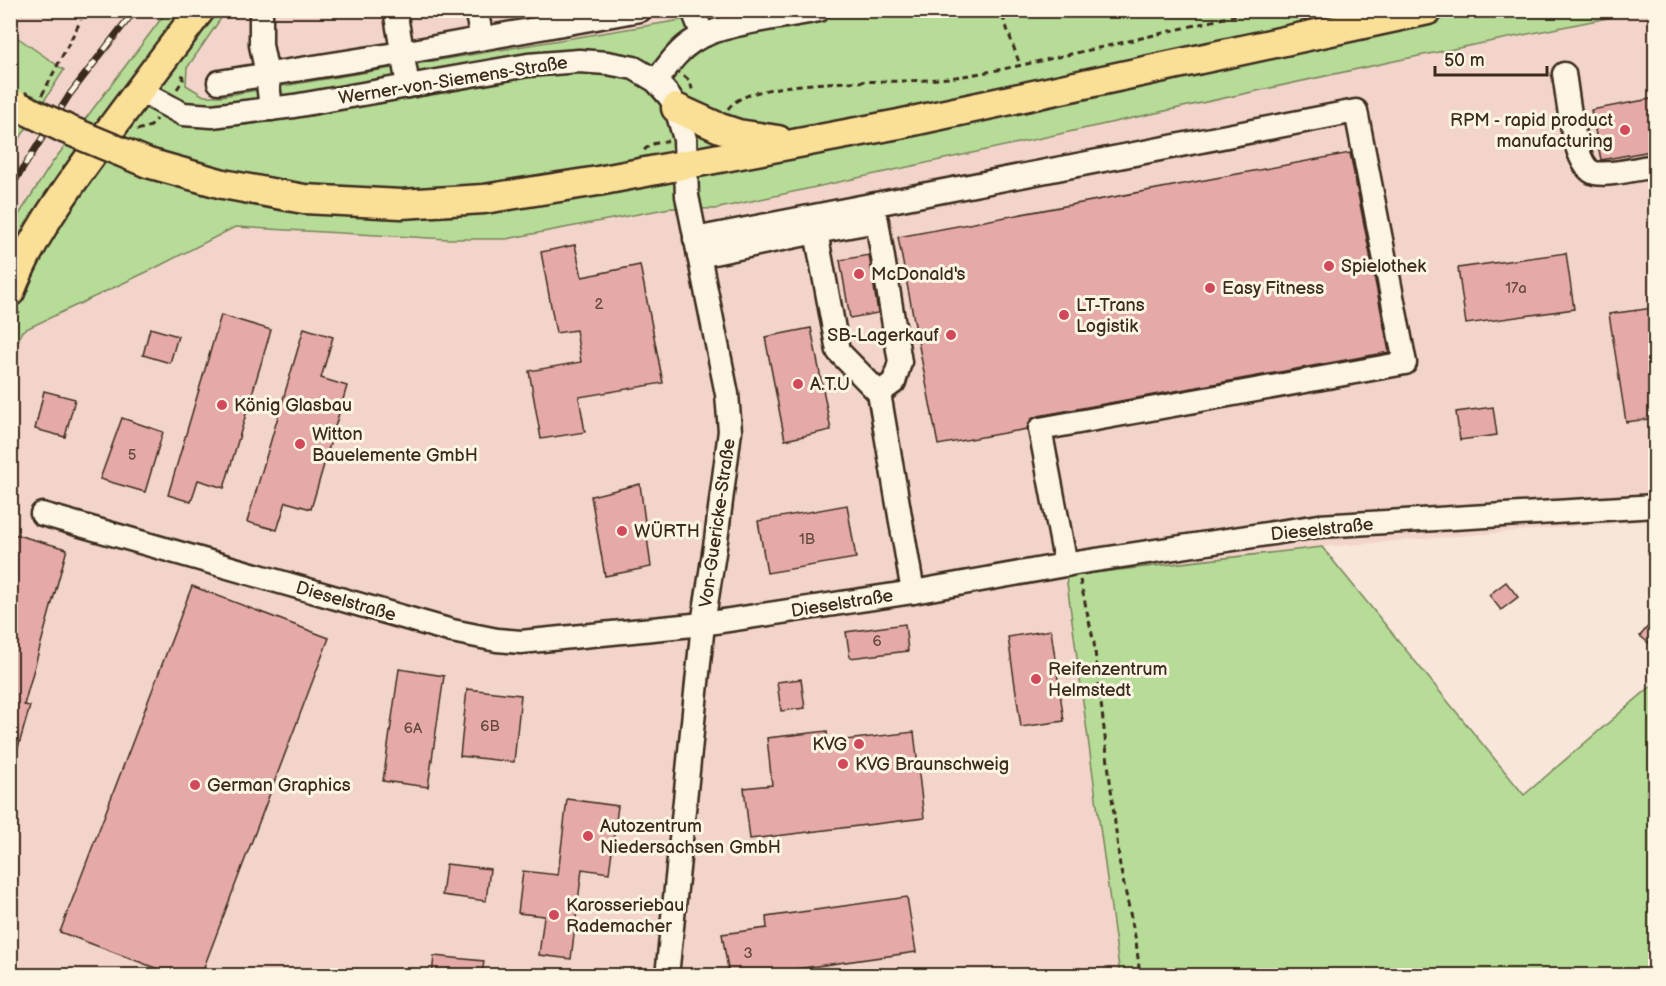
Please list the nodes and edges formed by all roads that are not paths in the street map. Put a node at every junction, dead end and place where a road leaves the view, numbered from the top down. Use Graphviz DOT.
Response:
graph roads {
  1 [pos="200,10"];
  2 [pos="261,10"];
  3 [pos="395,10"];
  4 [pos="476,10"];
  5 [pos="640,10"];
  6 [pos="693,10"];
  7 [pos="819,10"];
  8 [pos="1428,10"];
  9 [pos="703,36"];
  10 [pos="482,39"];
  11 [pos="402,53"];
  12 [pos="267,74"];
  13 [pos="1564,74"];
  14 [pos="656,81"];
  15 [pos="219,82"];
  16 [pos="408,86"];
  17 [pos="139,90"];
  18 [pos="22,103"];
  19 [pos="676,108"];
  20 [pos="271,109"];
  21 [pos="798,144"];
  22 [pos="685,152"];
  23 [pos="1656,166"];
  24 [pos="816,232"];
  25 [pos="697,247"];
  26 [pos="10,292"];
  27 [pos="879,393"];
  28 [pos="1656,506"];
  29 [pos="42,514"];
  30 [pos="1071,564"];
  31 [pos="913,592"];
  32 [pos="703,624"];
  33 [pos="667,975"];
  1 -- 17 [label="main road"];
  2 -- 12 [label="street"];
  3 -- 11 [label="street"];
  4 -- 10 [label="street"];
  5 -- 10 [label="street"];
  6 -- 9 [label="street"];
  7 -- 9 [label="street"];
  8 -- 21 [label="main road"];
  9 -- 14 [label="street"];
  10 -- 11 [label="street"];
  11 -- 12 [label="street"];
  11 -- 16 [label="street"];
  12 -- 15 [label="street"];
  12 -- 20 [label="street"];
  13 -- 23 [label="street"];
  14 -- 16 [label="street, Werner-von-Siemens-Straße"];
  14 -- 19 [label="street, Von-Guericke-Straße"];
  16 -- 20 [label="street, Werner-von-Siemens-Straße"];
  17 -- 20 [label="street, Werner-von-Siemens-Straße"];
  17 -- 26 [label="main road"];
  18 -- 22 [label="main road, bridge"];
  19 -- 21 [label="main road"];
  19 -- 22 [label="street, Von-Guericke-Straße"];
  21 -- 22 [label="main road"];
  22 -- 25 [label="street, Von-Guericke-Straße"];
  24 -- 25 [label="street"];
  24 -- 27 [label="street"];
  24 -- 27 [label="street"];
  25 -- 30 [label="street"];
  25 -- 32 [label="street, Von-Guericke-Straße"];
  27 -- 31 [label="street"];
  28 -- 30 [label="street, Dieselstraße"];
  29 -- 32 [label="street, Dieselstraße"];
  30 -- 31 [label="street, Dieselstraße"];
  31 -- 32 [label="street, Dieselstraße"];
  32 -- 33 [label="street, Von-Guericke-Straße"];
}
